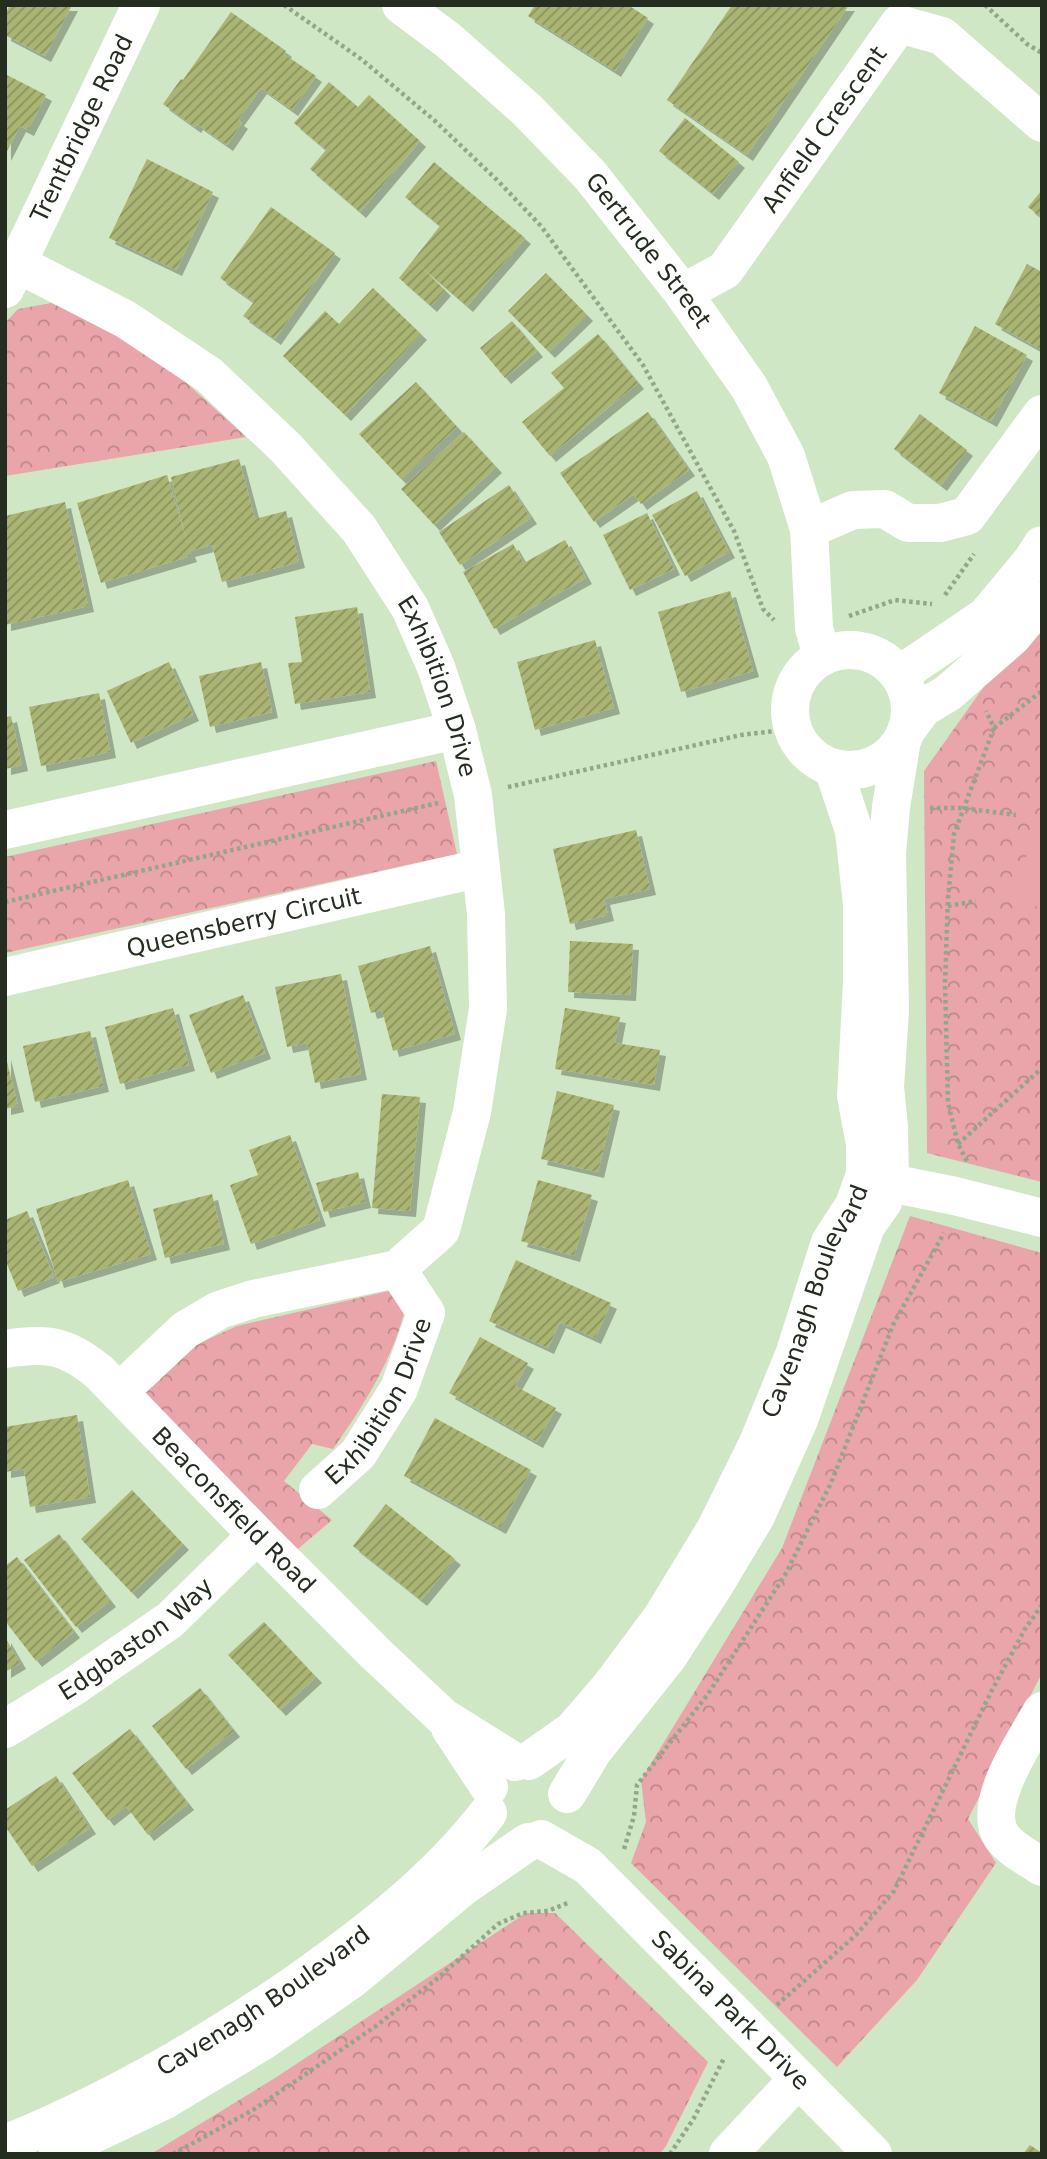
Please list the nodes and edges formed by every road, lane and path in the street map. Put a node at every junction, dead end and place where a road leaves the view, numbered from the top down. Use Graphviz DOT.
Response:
graph roads {
  1 [pos="141,5"];
  2 [pos="284,5"];
  3 [pos="401,5"];
  4 [pos="985,5"];
  5 [pos="1042,53"];
  6 [pos="1042,123"];
  7 [pos="11,276"];
  8 [pos="683,293"];
  9 [pos="1042,414"];
  10 [pos="810,541"];
  11 [pos="1042,545"];
  12 [pos="1042,601"];
  13 [pos="763,609"];
  14 [pos="838,654"];
  15 [pos="899,675"];
  16 [pos="1042,691"];
  17 [pos="994,728"];
  18 [pos="457,730"];
  19 [pos="792,730"];
  20 [pos="904,736"];
  21 [pos="833,768"];
  22 [pos="473,795"];
  23 [pos="891,807"];
  24 [pos="1016,815"];
  25 [pos="5,830"];
  26 [pos="481,868"];
  27 [pos="976,901"];
  28 [pos="5,902"];
  29 [pos="948,906"];
  30 [pos="5,976"];
  31 [pos="1042,1068"];
  32 [pos="958,1144"];
  33 [pos="878,1178"];
  34 [pos="1042,1218"];
  35 [pos="397,1269"];
  36 [pos="5,1349"];
  37 [pos="119,1392"];
  38 [pos="318,1490"];
  39 [pos="257,1535"];
  40 [pos="1042,1605"];
  41 [pos="1042,1710"];
  42 [pos="5,1729"];
  43 [pos="505,1781"];
  44 [pos="550,1823"];
  45 [pos="1028,1858"];
  46 [pos="749,2029"];
  47 [pos="798,2078"];
  48 [pos="5,2144"];
  49 [pos="51,2154"];
  50 [pos="670,2154"];
  51 [pos="728,2154"];
  52 [pos="873,2154"];
  1 -- 7 [label="street, Trentbridge Road"];
  2 -- 13 [label="path"];
  3 -- 8 [label="street, Gertrude Street"];
  4 -- 5 [label="path"];
  6 -- 8 [label="street, Anfield Crescent"];
  7 -- 18 [label="street, Exhibition Drive"];
  8 -- 10 [label="street, Gertrude Street"];
  9 -- 10 [label="street"];
  10 -- 14 [label="street, Gertrude Street"];
  11 -- 15 [label="street"];
  12 -- 20 [label="street"];
  14 -- 15 [label="street"];
  14 -- 19 [label="street"];
  15 -- 20 [label="street"];
  16 -- 17 [label="path"];
  18 -- 22 [label="street, Exhibition Drive"];
  18 -- 25 [label="street"];
  19 -- 21 [label="street"];
  19 -- 22 [label="path"];
  20 -- 21 [label="street"];
  20 -- 23 [label="street"];
  21 -- 33 [label="street, Cavenagh Boulevard"];
  22 -- 26 [label="street, Exhibition Drive"];
  22 -- 28 [label="path"];
  23 -- 24 [label="path"];
  23 -- 33 [label="street"];
  26 -- 30 [label="street, Queensberry Circuit"];
  26 -- 35 [label="street, Exhibition Drive"];
  27 -- 29 [label="path"];
  31 -- 32 [label="path"];
  33 -- 34 [label="street"];
  33 -- 43 [label="street, Cavenagh Boulevard"];
  33 -- 44 [label="street, Cavenagh Boulevard"];
  35 -- 37 [label="street, Exhibition Drive"];
  35 -- 38 [label="street, Exhibition Drive"];
  36 -- 37 [label="street, Beaconsfield Road"];
  37 -- 39 [label="street, Beaconsfield Road"];
  39 -- 42 [label="street, Edgbaston Way"];
  39 -- 43 [label="street, Beaconsfield Road"];
  40 -- 46 [label="path"];
  41 -- 45 [label="street"];
  43 -- 44 [label="street"];
  43 -- 44 [label="street"];
  43 -- 48 [label="street, Cavenagh Boulevard"];
  44 -- 46 [label="street, Sabina Park Drive"];
  44 -- 49 [label="street, Cavenagh Boulevard"];
  46 -- 47 [label="street, Sabina Park Drive"];
  46 -- 50 [label="path"];
  47 -- 51 [label="street"];
  47 -- 52 [label="street, Sabina Park Drive"];
}
